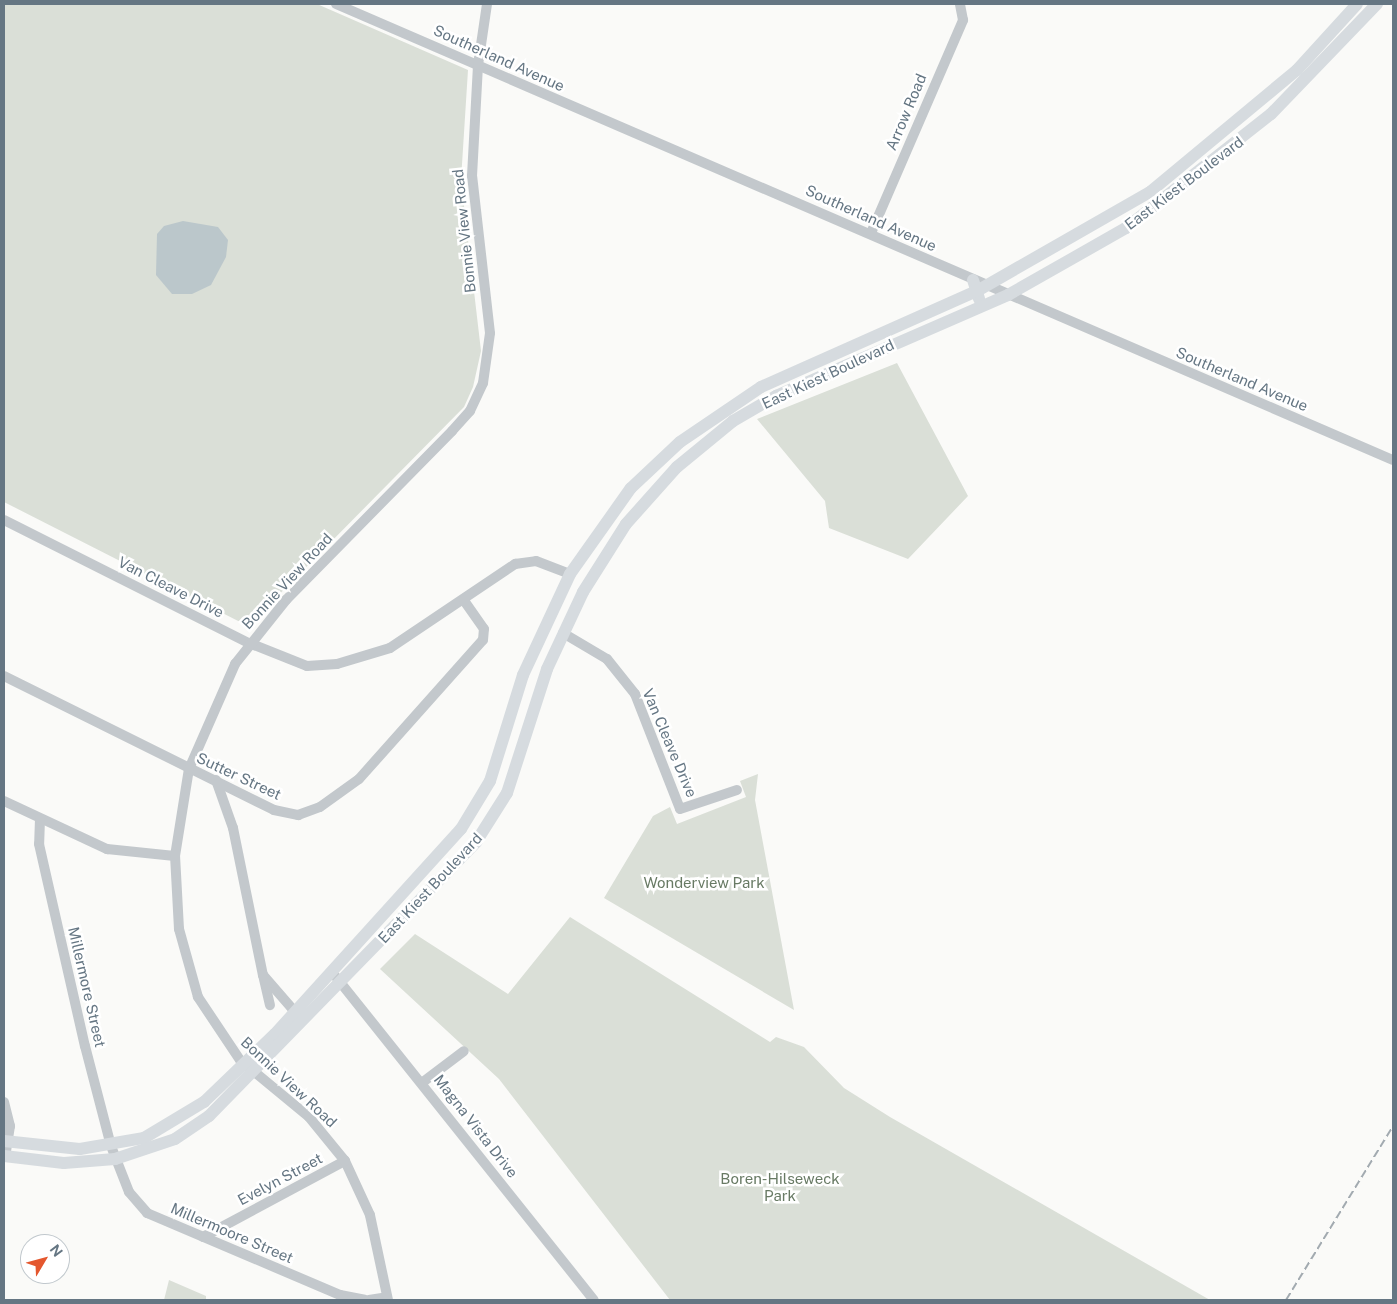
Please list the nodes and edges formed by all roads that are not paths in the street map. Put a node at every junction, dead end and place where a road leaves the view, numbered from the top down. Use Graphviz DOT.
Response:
graph roads {
  1 [pos="336,4"];
  2 [pos="488,4"];
  3 [pos="960,4"];
  4 [pos="1357,4"];
  5 [pos="1377,4"];
  6 [pos="478,65"];
  7 [pos="1296,70"];
  8 [pos="1307,80"];
  9 [pos="1260,102"];
  10 [pos="1271,114"];
  11 [pos="1219,137"];
  12 [pos="1230,149"];
  13 [pos="871,233"];
  14 [pos="1055,250"];
  15 [pos="979,286"];
  16 [pos="1016,294"];
  17 [pos="939,324"];
  18 [pos="725,410"];
  19 [pos="733,421"];
  20 [pos="1393,460"];
  21 [pos="4,520"];
  22 [pos="570,574"];
  23 [pos="464,600"];
  24 [pos="563,633"];
  25 [pos="249,643"];
  26 [pos="4,676"];
  27 [pos="188,769"];
  28 [pos="216,780"];
  29 [pos="737,790"];
  30 [pos="4,801"];
  31 [pos="40,819"];
  32 [pos="175,856"];
  33 [pos="332,973"];
  34 [pos="263,975"];
  35 [pos="340,983"];
  36 [pos="270,1005"];
  37 [pos="295,1012"];
  38 [pos="464,1051"];
  39 [pos="249,1069"];
  40 [pos="422,1082"];
  41 [pos="4,1102"];
  42 [pos="6,1141"];
  43 [pos="111,1146"];
  44 [pos="4,1156"];
  45 [pos="115,1160"];
  46 [pos="346,1161"];
  47 [pos="203,1237"];
  48 [pos="388,1299"];
  49 [pos="367,1300"];
  50 [pos="594,1300"];
  1 -- 6 [label="street, Southerland Avenue"];
  2 -- 6 [label="street, Bonnie View Road"];
  3 -- 13 [label="street, Arrow Road"];
  4 -- 7 [label="main road, East Kiest Boulevard"];
  5 -- 8 [label="main road, East Kiest Boulevard"];
  6 -- 13 [label="street, Southerland Avenue"];
  6 -- 25 [label="street, Bonnie View Road"];
  7 -- 8 [label="main road"];
  7 -- 9 [label="main road, East Kiest Boulevard"];
  8 -- 10 [label="main road, East Kiest Boulevard"];
  9 -- 10 [label="main road"];
  9 -- 11 [label="main road, East Kiest Boulevard"];
  10 -- 12 [label="main road, East Kiest Boulevard"];
  11 -- 12 [label="main road"];
  11 -- 14 [label="main road, East Kiest Boulevard"];
  12 -- 16 [label="main road, East Kiest Boulevard"];
  13 -- 15 [label="street, Southerland Avenue"];
  14 -- 15 [label="main road, East Kiest Boulevard"];
  14 -- 16 [label="main road"];
  15 -- 16 [label="street, Southerland Avenue"];
  15 -- 17 [label="main road"];
  15 -- 18 [label="main road, East Kiest Boulevard"];
  16 -- 17 [label="main road, East Kiest Boulevard"];
  16 -- 20 [label="street, Southerland Avenue"];
  17 -- 19 [label="main road, East Kiest Boulevard"];
  18 -- 19 [label="main road"];
  18 -- 22 [label="main road, East Kiest Boulevard"];
  19 -- 24 [label="main road, East Kiest Boulevard"];
  21 -- 25 [label="street, Van Cleave Drive"];
  22 -- 23 [label="street, Van Cleave Drive"];
  22 -- 33 [label="main road, East Kiest Boulevard"];
  23 -- 25 [label="street, Van Cleave Drive"];
  23 -- 28 [label="street, Sutter Street"];
  24 -- 29 [label="street, Van Cleave Drive"];
  24 -- 35 [label="main road, East Kiest Boulevard"];
  25 -- 27 [label="street, Bonnie View Road"];
  26 -- 27 [label="street, Sutter Street"];
  27 -- 28 [label="street, Sutter Street"];
  27 -- 32 [label="street, Bonnie View Road"];
  28 -- 34 [label="street"];
  30 -- 31 [label="street"];
  31 -- 32 [label="street"];
  31 -- 43 [label="street, Millermore Street"];
  32 -- 39 [label="street, Bonnie View Road"];
  33 -- 35 [label="street, Magna Vista Drive"];
  33 -- 37 [label="main road, East Kiest Boulevard"];
  34 -- 36 [label="street"];
  34 -- 37 [label="street"];
  35 -- 39 [label="main road, East Kiest Boulevard"];
  35 -- 40 [label="street, Magna Vista Drive"];
  37 -- 39 [label="main road, East Kiest Boulevard"];
  38 -- 40 [label="street"];
  39 -- 43 [label="main road, East Kiest Boulevard"];
  39 -- 45 [label="main road, East Kiest Boulevard"];
  39 -- 46 [label="street, Bonnie View Road"];
  40 -- 50 [label="street, Magna Vista Drive"];
  41 -- 42 [label="street"];
  42 -- 43 [label="main road, East Kiest Boulevard"];
  42 -- 44 [label="street"];
  43 -- 45 [label="street, Millermore Street"];
  44 -- 45 [label="main road, East Kiest Boulevard"];
  45 -- 47 [label="street, Millermoore Street"];
  46 -- 47 [label="street, Evelyn Street"];
  46 -- 48 [label="street, Bonnie View Road"];
  47 -- 49 [label="street, Millermoore Street"];
  48 -- 49 [label="street, Millermoore Street"];
}
